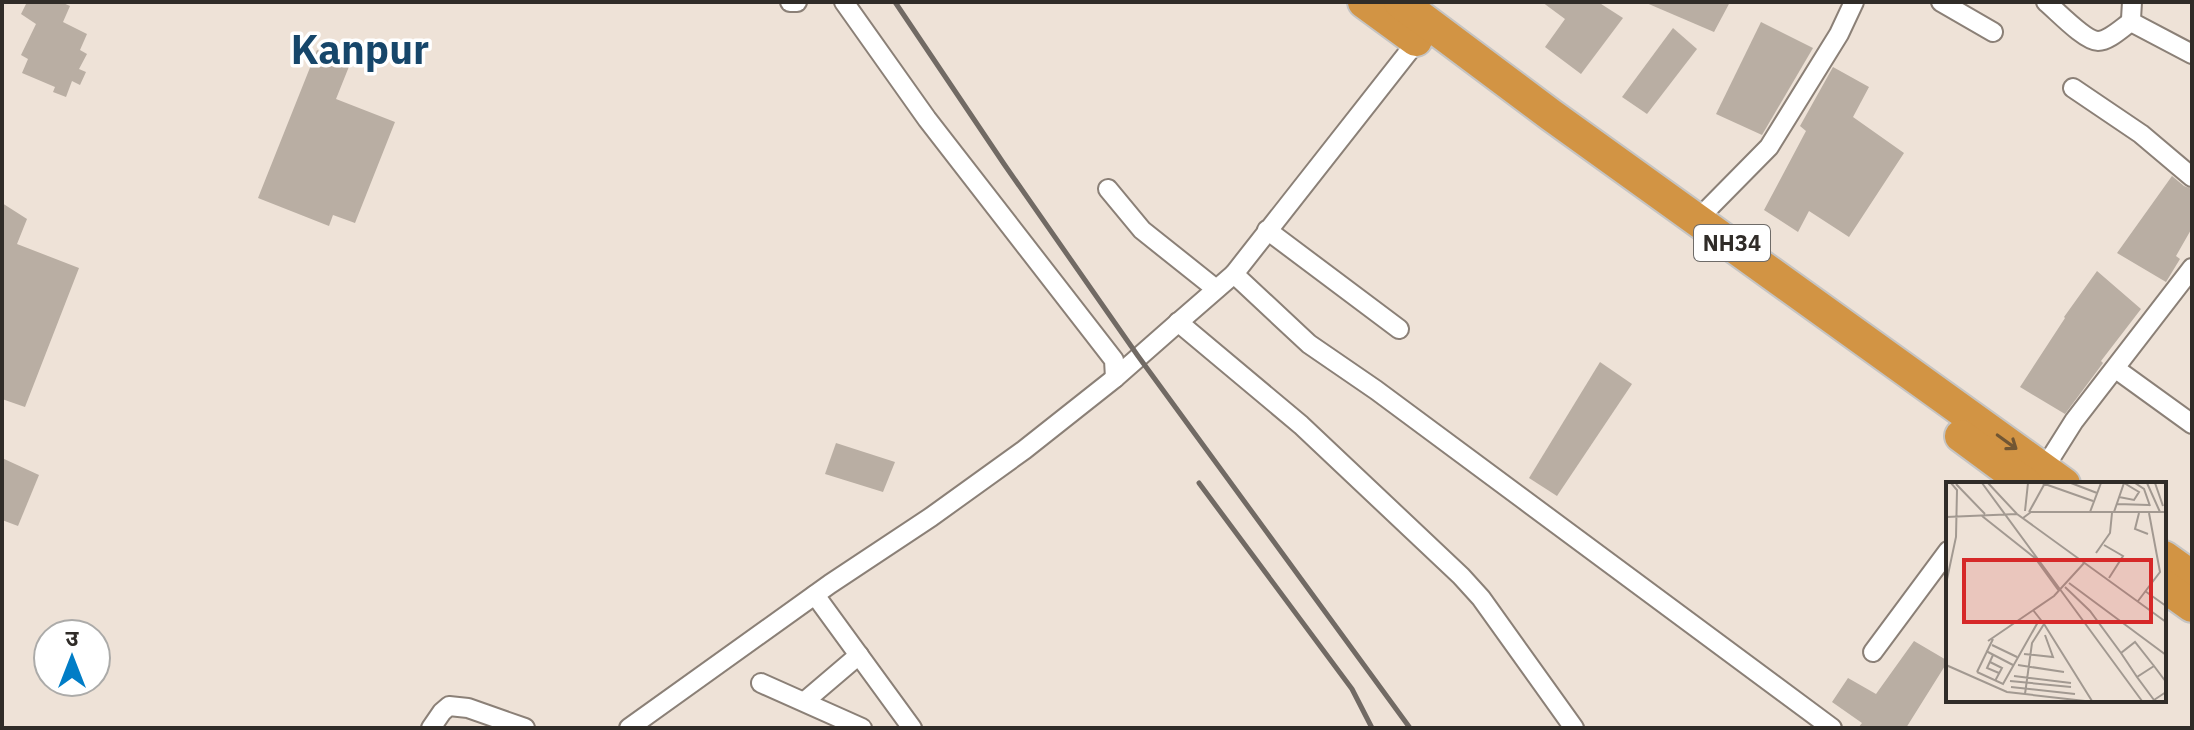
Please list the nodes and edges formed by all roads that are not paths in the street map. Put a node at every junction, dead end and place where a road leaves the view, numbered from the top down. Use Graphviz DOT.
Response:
graph roads {
  1 [pos="790,2"];
  2 [pos="797,2"];
  3 [pos="844,2"];
  4 [pos="1364,2"];
  5 [pos="1400,2"];
  6 [pos="1854,2"];
  7 [pos="1941,2"];
  8 [pos="2046,2"];
  9 [pos="2132,2"];
  10 [pos="2132,21"];
  11 [pos="1993,32"];
  12 [pos="1424,33"];
  13 [pos="2192,54"];
  14 [pos="2073,88"];
  15 [pos="2192,177"];
  16 [pos="1108,189"];
  17 [pos="1698,219"];
  18 [pos="1267,230"];
  19 [pos="2192,268"];
  20 [pos="1234,274"];
  21 [pos="1216,289"];
  22 [pos="1178,322"];
  23 [pos="1399,329"];
  24 [pos="2116,369"];
  25 [pos="1115,378"];
  26 [pos="2189,415"];
  27 [pos="2026,478"];
  28 [pos="1946,554"];
  29 [pos="2166,558"];
  30 [pos="2192,577"];
  31 [pos="2166,587"];
  32 [pos="815,595"];
  33 [pos="2192,606"];
  34 [pos="1873,652"];
  35 [pos="859,655"];
  36 [pos="761,683"];
  37 [pos="805,701"];
  38 [pos="632,727"];
  39 [pos="431,728"];
  40 [pos="525,728"];
  41 [pos="862,728"];
  42 [pos="912,728"];
  43 [pos="1574,728"];
  44 [pos="1832,728"];
  1 -- 2 [label="street"];
  3 -- 25 [label="street"];
  4 -- 12 [label="highway, NH34"];
  5 -- 12 [label="highway, NH34"];
  6 -- 17 [label="street"];
  7 -- 11 [label="street"];
  8 -- 10 [label="street"];
  9 -- 10 [label="street"];
  10 -- 13 [label="street"];
  12 -- 17 [label="highway, NH34"];
  12 -- 18 [label="street"];
  12 -- 27 [label="highway, NH34"];
  14 -- 15 [label="street"];
  16 -- 21 [label="street"];
  17 -- 27 [label="highway, NH34, one-way"];
  18 -- 20 [label="street"];
  18 -- 23 [label="street"];
  19 -- 24 [label="street"];
  20 -- 21 [label="street"];
  20 -- 44 [label="street"];
  21 -- 22 [label="street"];
  22 -- 25 [label="street"];
  22 -- 43 [label="street"];
  24 -- 26 [label="street"];
  24 -- 27 [label="street"];
  25 -- 32 [label="street"];
  28 -- 34 [label="street"];
  29 -- 30 [label="highway"];
  31 -- 33 [label="highway"];
  32 -- 35 [label="street"];
  32 -- 38 [label="street"];
  35 -- 37 [label="street"];
  35 -- 42 [label="street"];
  36 -- 37 [label="street"];
  37 -- 41 [label="street"];
  39 -- 40 [label="street"];
}
